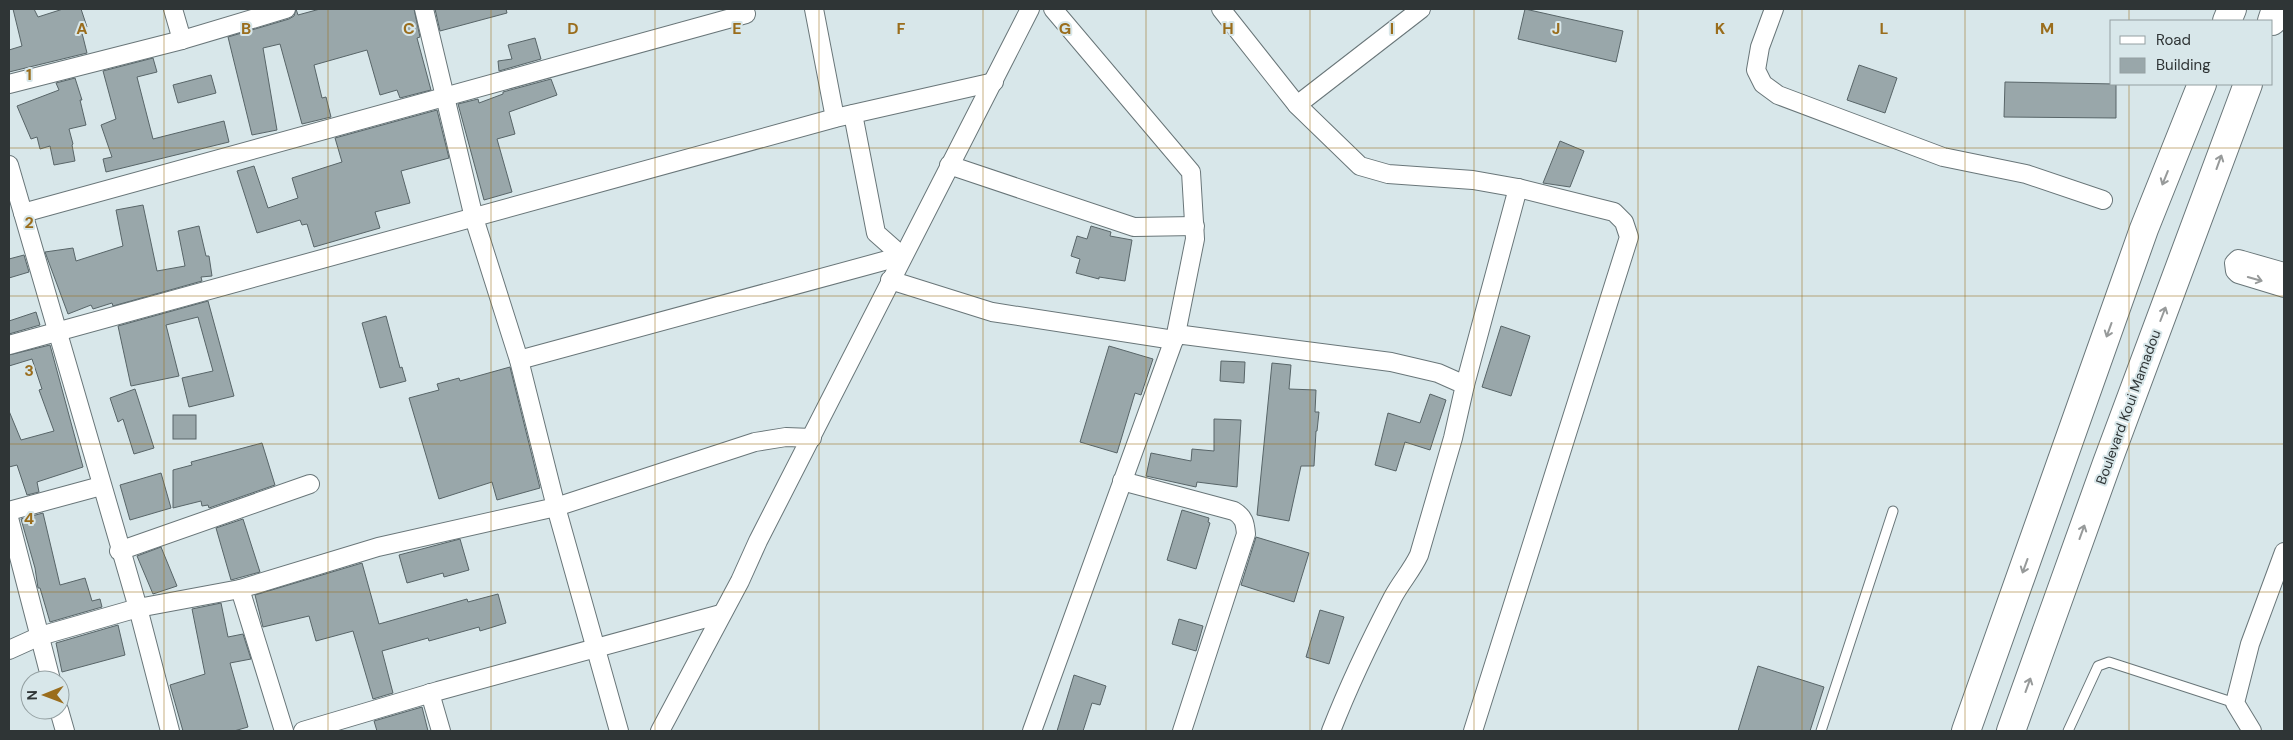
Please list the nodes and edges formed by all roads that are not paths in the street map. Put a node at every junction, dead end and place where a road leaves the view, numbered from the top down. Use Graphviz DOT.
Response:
graph roads {
  1 [pos="174,9"];
  2 [pos="286,9"];
  3 [pos="424,9"];
  4 [pos="814,9"];
  5 [pos="1030,9"];
  6 [pos="1053,9"];
  7 [pos="1221,9"];
  8 [pos="1421,9"];
  9 [pos="1774,9"];
  10 [pos="746,14"];
  11 [pos="182,40"];
  12 [pos="994,82"];
  13 [pos="9,84"];
  14 [pos="2202,85"];
  15 [pos="2248,85"];
  16 [pos="445,98"];
  17 [pos="1297,105"];
  18 [pos="853,114"];
  19 [pos="835,118"];
  20 [pos="9,165"];
  21 [pos="949,165"];
  22 [pos="1518,188"];
  23 [pos="2103,200"];
  24 [pos="23,213"];
  25 [pos="474,218"];
  26 [pos="1195,226"];
  27 [pos="902,256"];
  28 [pos="2284,272"];
  29 [pos="890,280"];
  30 [pos="2284,288"];
  31 [pos="56,332"];
  32 [pos="1175,337"];
  33 [pos="9,345"];
  34 [pos="519,360"];
  35 [pos="1465,385"];
  36 [pos="812,438"];
  37 [pos="1122,481"];
  38 [pos="310,484"];
  39 [pos="101,486"];
  40 [pos="556,507"];
  41 [pos="9,511"];
  42 [pos="1892,511"];
  43 [pos="9,518"];
  44 [pos="119,551"];
  45 [pos="2284,552"];
  46 [pos="240,589"];
  47 [pos="138,608"];
  48 [pos="721,614"];
  49 [pos="40,636"];
  50 [pos="595,648"];
  51 [pos="9,650"];
  52 [pos="48,670"];
  53 [pos="430,693"];
  54 [pos="2235,703"];
  55 [pos="170,731"];
  56 [pos="284,731"];
  57 [pos="303,731"];
  58 [pos="441,731"];
  59 [pos="619,731"];
  60 [pos="660,731"];
  61 [pos="1032,731"];
  62 [pos="1182,731"];
  63 [pos="1331,731"];
  64 [pos="1473,731"];
  65 [pos="1821,731"];
  66 [pos="1966,731"];
  67 [pos="2011,731"];
  68 [pos="2068,731"];
  69 [pos="2252,731"];
  1 -- 11 [label="street"];
  2 -- 11 [label="street"];
  3 -- 16 [label="street"];
  4 -- 19 [label="street"];
  5 -- 12 [label="street"];
  6 -- 26 [label="street"];
  7 -- 17 [label="street"];
  8 -- 17 [label="street"];
  9 -- 23 [label="street"];
  10 -- 16 [label="street"];
  11 -- 13 [label="street"];
  12 -- 18 [label="street"];
  12 -- 21 [label="street"];
  14 -- 66 [label="main road, one-way"];
  67 -- 15 [label="main road, Boulevard Koui Mamadou, one-way"];
  16 -- 24 [label="street"];
  16 -- 25 [label="street"];
  17 -- 22 [label="street"];
  18 -- 19 [label="street"];
  18 -- 27 [label="street"];
  19 -- 25 [label="street"];
  20 -- 24 [label="street"];
  21 -- 26 [label="street"];
  21 -- 27 [label="street"];
  22 -- 35 [label="street"];
  22 -- 64 [label="street"];
  24 -- 31 [label="street"];
  25 -- 31 [label="street"];
  25 -- 34 [label="street"];
  26 -- 32 [label="street"];
  27 -- 29 [label="street"];
  27 -- 34 [label="street"];
  28 -- 30 [label="street, one-way"];
  29 -- 32 [label="street"];
  29 -- 36 [label="street"];
  31 -- 33 [label="street"];
  31 -- 39 [label="street"];
  32 -- 35 [label="street"];
  32 -- 37 [label="street"];
  34 -- 40 [label="street"];
  35 -- 63 [label="street"];
  36 -- 40 [label="street"];
  36 -- 48 [label="street"];
  37 -- 61 [label="street"];
  37 -- 62 [label="street"];
  38 -- 44 [label="street"];
  39 -- 41 [label="street"];
  39 -- 44 [label="street"];
  40 -- 46 [label="street"];
  40 -- 50 [label="street"];
  42 -- 65 [label="lane"];
  43 -- 49 [label="street"];
  44 -- 47 [label="street"];
  45 -- 54 [label="street"];
  46 -- 47 [label="street"];
  46 -- 56 [label="street"];
  47 -- 49 [label="street"];
  47 -- 55 [label="street"];
  48 -- 50 [label="street"];
  48 -- 60 [label="street"];
  49 -- 51 [label="street"];
  49 -- 52 [label="street"];
  50 -- 53 [label="street"];
  50 -- 59 [label="street"];
  53 -- 57 [label="street"];
  53 -- 58 [label="street"];
  54 -- 68 [label="lane"];
  54 -- 69 [label="street"];
}
